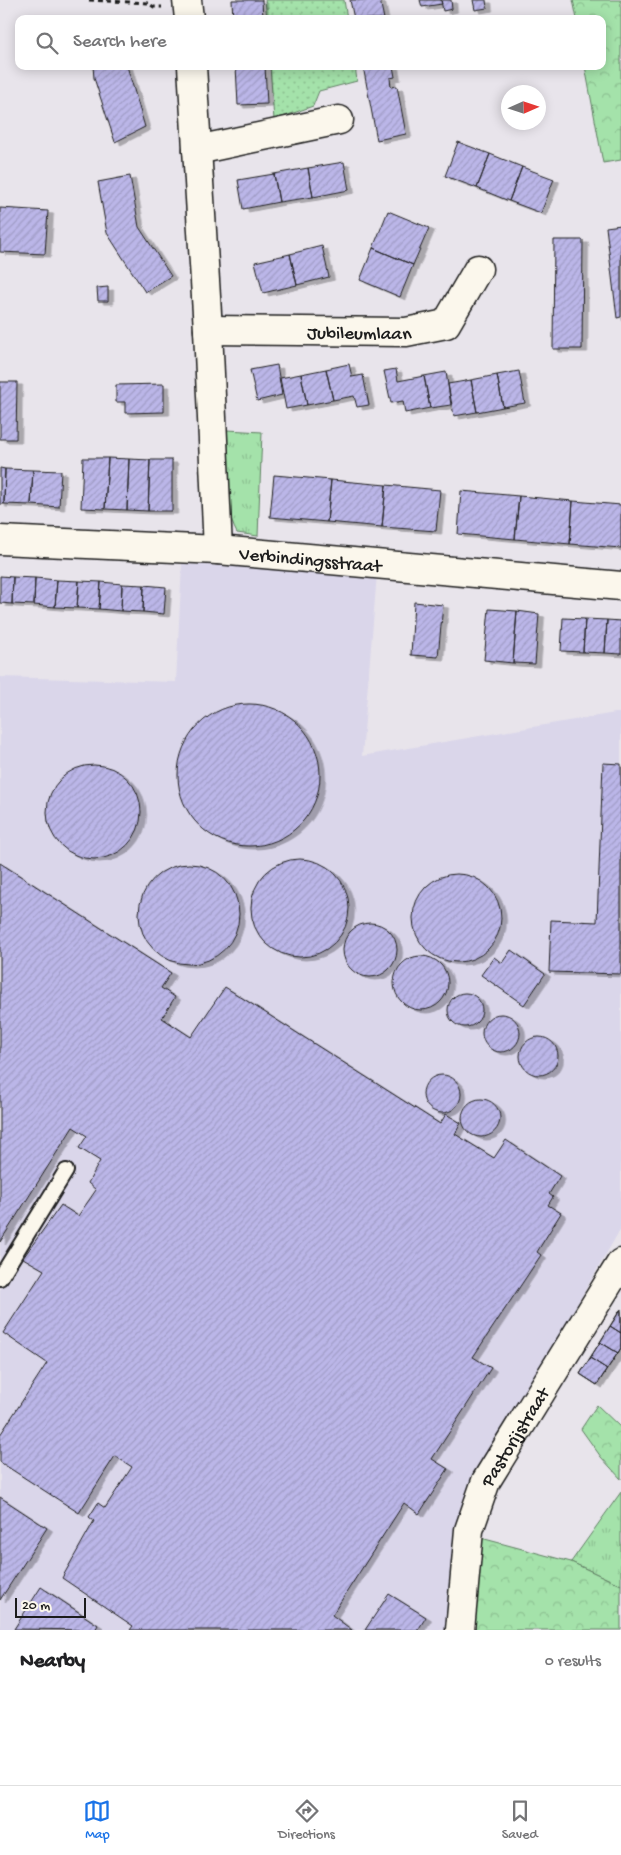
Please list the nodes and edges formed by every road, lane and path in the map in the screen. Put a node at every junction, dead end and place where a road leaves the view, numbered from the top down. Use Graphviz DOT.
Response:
graph roads {
  1 [pos="89,0"];
  2 [pos="188,8"];
  3 [pos="192,70"];
  4 [pos="339,120"];
  5 [pos="197,150"];
  6 [pos="478,270"];
  7 [pos="208,330"];
  8 [pos="0,540"];
  9 [pos="218,550"];
  10 [pos="621,586"];
  11 [pos="66,1171"];
  12 [pos="621,1262"];
  13 [pos="0,1278"];
  14 [pos="460,1630"];
  1 -- 2 [label="path"];
  3 -- 5 [label="street"];
  4 -- 5 [label="street"];
  5 -- 7 [label="street"];
  6 -- 7 [label="street, Jubileumlaan"];
  7 -- 9 [label="street"];
  8 -- 9 [label="street, Verbindingsstraat"];
  9 -- 10 [label="street, Verbindingsstraat"];
  11 -- 13 [label="lane"];
  12 -- 14 [label="street, Pastorijstraat"];
}
